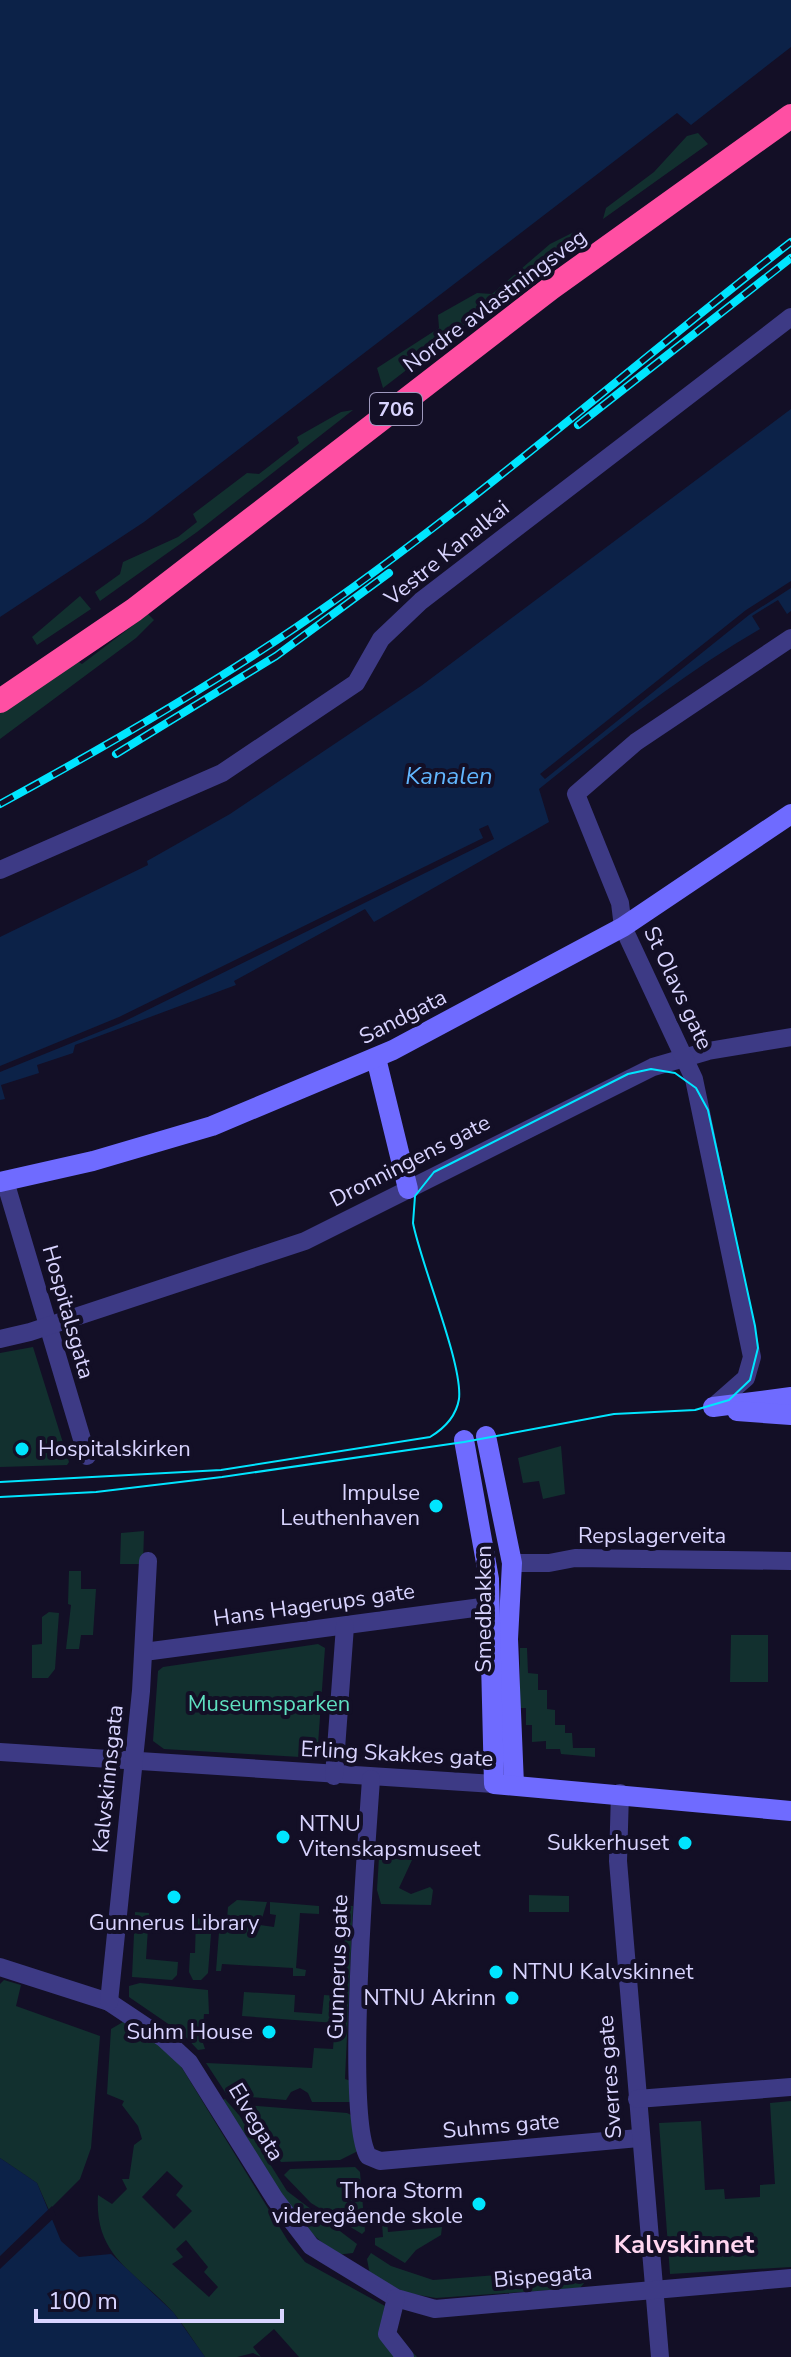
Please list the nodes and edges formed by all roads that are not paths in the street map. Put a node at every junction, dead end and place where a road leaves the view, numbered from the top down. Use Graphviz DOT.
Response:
graph roads {
  1 [pos="791,116"];
  2 [pos="791,317"];
  3 [pos="791,638"];
  4 [pos="0,701"];
  5 [pos="791,814"];
  6 [pos="0,870"];
  7 [pos="623,927"];
  8 [pos="791,1037"];
  9 [pos="684,1057"];
  10 [pos="376,1058"];
  11 [pos="3,1181"];
  12 [pos="408,1189"];
  13 [pos="48,1326"];
  14 [pos="0,1339"];
  15 [pos="791,1397"];
  16 [pos="713,1407"];
  17 [pos="791,1415"];
  18 [pos="486,1436"];
  19 [pos="464,1440"];
  20 [pos="87,1456"];
  21 [pos="148,1561"];
  22 [pos="791,1561"];
  23 [pos="512,1563"];
  24 [pos="489,1606"];
  25 [pos="345,1626"];
  26 [pos="144,1652"];
  27 [pos="0,1752"];
  28 [pos="134,1763"];
  29 [pos="334,1776"];
  30 [pos="371,1779"];
  31 [pos="504,1784"];
  32 [pos="620,1793"];
  33 [pos="791,1811"];
  34 [pos="0,1967"];
  35 [pos="109,2002"];
  36 [pos="791,2087"];
  37 [pos="637,2099"];
  38 [pos="639,2138"];
  39 [pos="368,2156"];
  40 [pos="791,2278"];
  41 [pos="654,2290"];
  42 [pos="396,2298"];
  43 [pos="405,2357"];
  44 [pos="660,2357"];
  1 -- 4 [label="highway, Nordre avlastningsveg / 706"];
  2 -- 6 [label="street, Vestre Kanalkai"];
  3 -- 7 [label="street, St Olavs gate"];
  5 -- 7 [label="street, Sandgata"];
  7 -- 9 [label="street, St Olavs gate"];
  7 -- 10 [label="street, Sandgata"];
  8 -- 9 [label="street, Dronningens gate"];
  9 -- 12 [label="street, Dronningens gate"];
  9 -- 16 [label="street, St Olavs gate"];
  10 -- 11 [label="street, Sandgata"];
  10 -- 12 [label="street"];
  11 -- 13 [label="street, Hospitalsgata"];
  12 -- 13 [label="street, Dronningens gate"];
  13 -- 14 [label="street, Dronningens gate"];
  13 -- 20 [label="street, Hospitalsgata"];
  15 -- 16 [label="street"];
  16 -- 17 [label="street"];
  18 -- 23 [label="street, Smedbakken"];
  19 -- 24 [label="street, Smedbakken"];
  21 -- 26 [label="street, Kalvskinnsgata"];
  22 -- 23 [label="street, Repslagerveita"];
  23 -- 31 [label="street, Smedbakken"];
  24 -- 25 [label="street, Hans Hagerups gate"];
  24 -- 31 [label="street, Smedbakken"];
  25 -- 26 [label="street, Hans Hagerups gate"];
  25 -- 29 [label="street"];
  26 -- 28 [label="street, Kalvskinnsgata"];
  27 -- 28 [label="street, Erling Skakkes gate"];
  28 -- 29 [label="street, Erling Skakkes gate"];
  28 -- 35 [label="street, Kalvskinnsgata"];
  29 -- 30 [label="street, Erling Skakkes gate"];
  30 -- 31 [label="street, Erling Skakkes gate"];
  30 -- 39 [label="street, Gunnerus gate"];
  31 -- 32 [label="street, Erling Skakkes gate"];
  32 -- 33 [label="street, Erling Skakkes gate"];
  32 -- 37 [label="street, Sverres gate"];
  34 -- 35 [label="street, Elvegata"];
  35 -- 42 [label="street, Elvegata"];
  36 -- 37 [label="street"];
  37 -- 38 [label="street, Sverres gate"];
  38 -- 39 [label="street, Suhms gate"];
  38 -- 41 [label="street, Sverres gate"];
  40 -- 41 [label="street, Bispegata"];
  41 -- 42 [label="street, Bispegata"];
  41 -- 44 [label="street, Sverres gate"];
  42 -- 43 [label="street"];
}
